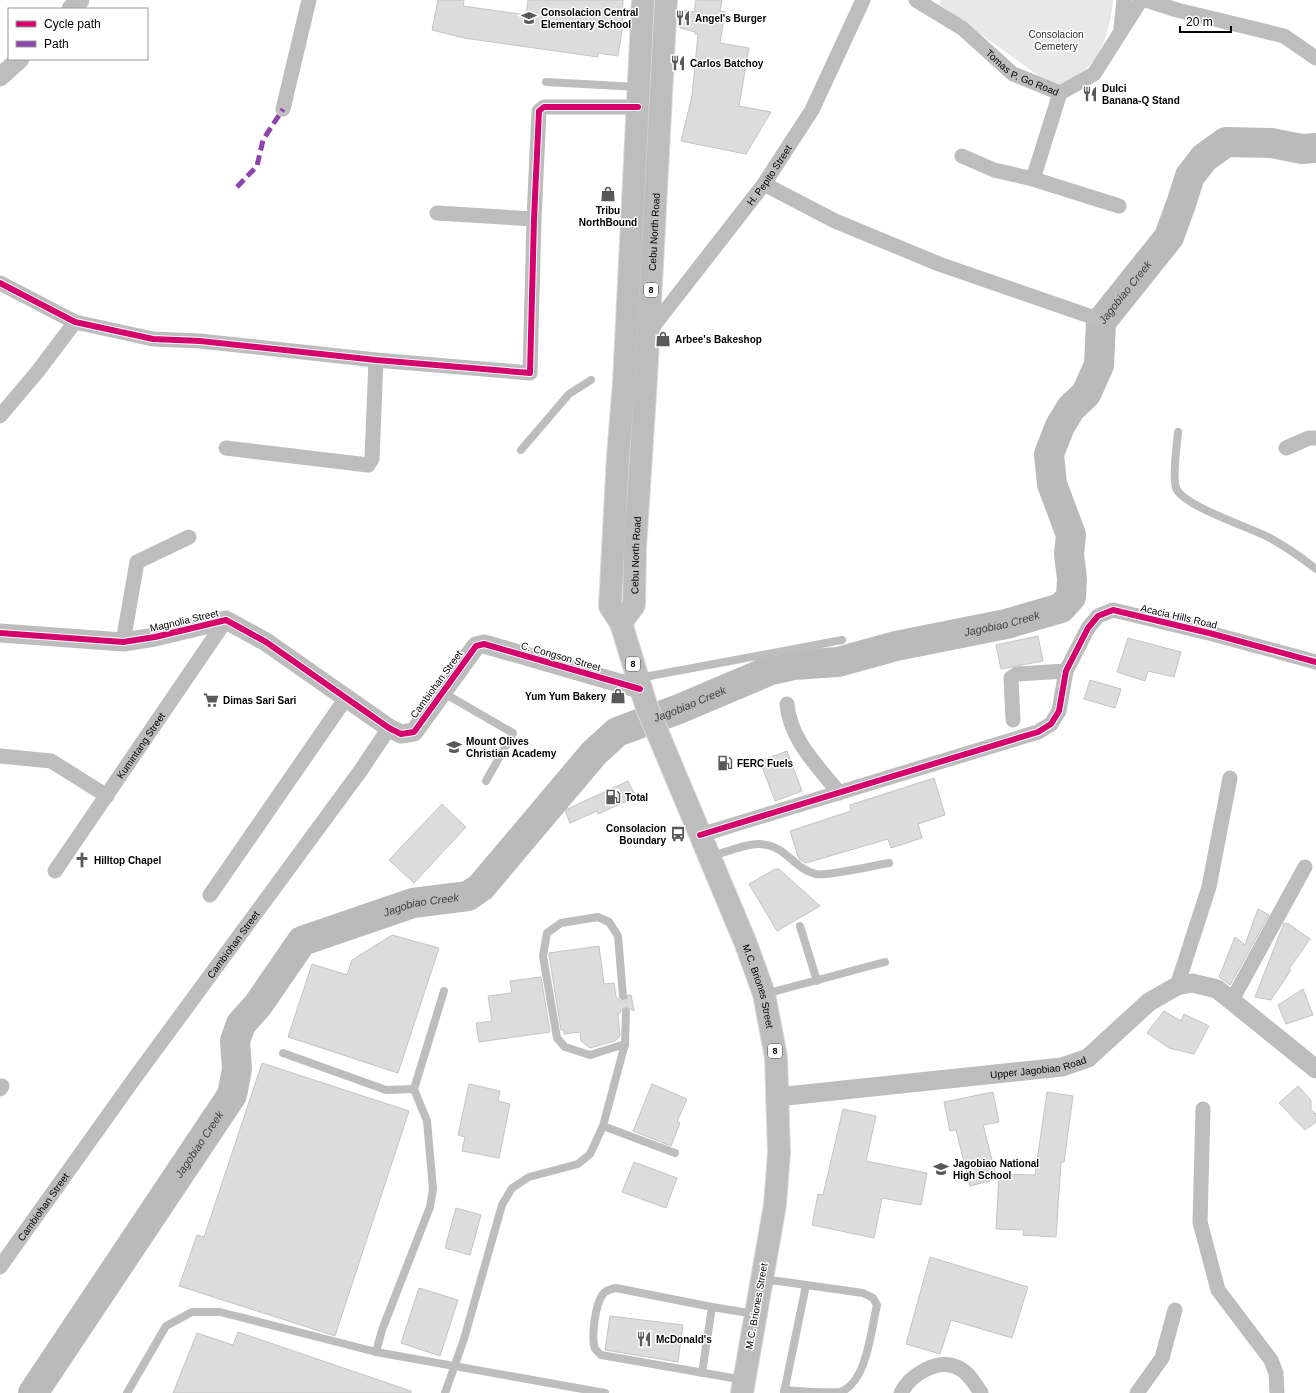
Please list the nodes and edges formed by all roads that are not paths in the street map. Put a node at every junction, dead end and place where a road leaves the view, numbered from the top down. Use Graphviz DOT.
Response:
graph roads {
  1 [pos="80,0"];
  2 [pos="309,0"];
  3 [pos="643,0"];
  4 [pos="666,0"];
  5 [pos="863,0"];
  6 [pos="916,0"];
  7 [pos="1124,0"];
  8 [pos="1141,0"];
  9 [pos="1146,0"];
  10 [pos="72,8"];
  11 [pos="1120,34"];
  12 [pos="1316,58"];
  13 [pos="19,60"];
  14 [pos="0,77"];
  15 [pos="546,82"];
  16 [pos="1060,93"];
  17 [pos="639,97"];
  18 [pos="283,109"];
  19 [pos="962,156"];
  20 [pos="1032,179"];
  21 [pos="764,184"];
  22 [pos="1119,206"];
  23 [pos="437,213"];
  24 [pos="534,219"];
  25 [pos="0,283"];
  26 [pos="1098,319"];
  27 [pos="75,322"];
  28 [pos="647,334"];
  29 [pos="376,360"];
  30 [pos="591,380"];
  31 [pos="0,416"];
  32 [pos="1178,432"];
  33 [pos="1316,438"];
  34 [pos="226,448"];
  35 [pos="1286,448"];
  36 [pos="521,450"];
  37 [pos="189,537"];
  38 [pos="1316,569"];
  39 [pos="226,620"];
  40 [pos="621,623"];
  41 [pos="0,633"];
  42 [pos="842,640"];
  43 [pos="123,642"];
  44 [pos="476,646"];
  45 [pos="1316,662"];
  46 [pos="1066,671"];
  47 [pos="641,691"];
  48 [pos="441,692"];
  49 [pos="346,698"];
  50 [pos="787,704"];
  51 [pos="1013,720"];
  52 [pos="389,728"];
  53 [pos="0,756"];
  54 [pos="1230,778"];
  55 [pos="486,780"];
  56 [pos="840,793"];
  57 [pos="107,796"];
  58 [pos="700,835"];
  59 [pos="709,857"];
  60 [pos="889,863"];
  61 [pos="1304,866"];
  62 [pos="55,872"];
  63 [pos="210,895"];
  64 [pos="800,926"];
  65 [pos="885,962"];
  66 [pos="817,981"];
  67 [pos="1177,986"];
  68 [pos="444,992"];
  69 [pos="764,994"];
  70 [pos="623,996"];
  71 [pos="1232,1000"];
  72 [pos="626,1012"];
  73 [pos="625,1044"];
  74 [pos="283,1053"];
  75 [pos="1316,1068"];
  76 [pos="414,1088"];
  77 [pos="778,1097"];
  78 [pos="1203,1109"];
  79 [pos="603,1126"];
  80 [pos="675,1153"];
  81 [pos="0,1267"];
  82 [pos="761,1281"];
  83 [pos="806,1285"];
  84 [pos="712,1307"];
  85 [pos="1175,1310"];
  86 [pos="755,1314"];
  87 [pos="376,1352"];
  88 [pos="455,1366"];
  89 [pos="702,1373"];
  90 [pos="743,1387"];
  91 [pos="784,1391"];
  92 [pos="127,1393"];
  93 [pos="445,1393"];
  94 [pos="605,1393"];
  95 [pos="901,1393"];
  96 [pos="981,1393"];
  97 [pos="1137,1393"];
  98 [pos="1277,1393"];
  1 -- 10 [label="street"];
  2 -- 18 [label="street"];
  3 -- 17 [label="main road, 8"];
  4 -- 28 [label="main road, Cebu North Road / 8"];
  5 -- 21 [label="street, H. Pepito Street"];
  6 -- 16 [label="street, Tomas P. Go Road"];
  7 -- 11 [label="street, Tomas P. Go Road"];
  8 -- 11 [label="street, Tomas P. Go Road"];
  9 -- 12 [label="street"];
  11 -- 16 [label="street, Tomas P. Go Road"];
  13 -- 14 [label="street"];
  15 -- 17 [label="lane"];
  16 -- 20 [label="street"];
  17 -- 24 [label="street"];
  17 -- 40 [label="main road, 8"];
  19 -- 20 [label="street"];
  20 -- 22 [label="street"];
  21 -- 26 [label="street"];
  21 -- 28 [label="street, H. Pepito Street"];
  23 -- 24 [label="street"];
  24 -- 29 [label="street"];
  25 -- 27 [label="street"];
  27 -- 29 [label="street"];
  27 -- 31 [label="street"];
  28 -- 40 [label="main road, Cebu North Road / 8"];
  29 -- 34 [label="street"];
  30 -- 36 [label="lane"];
  32 -- 38 [label="lane"];
  33 -- 35 [label="street"];
  37 -- 43 [label="street"];
  39 -- 43 [label="street, Magnolia Street"];
  39 -- 49 [label="street, Magnolia Street"];
  39 -- 57 [label="street, Kumintang Street"];
  40 -- 47 [label="main road, M.C. Briones Street / 8"];
  41 -- 43 [label="street, Magnolia Street"];
  42 -- 47 [label="lane"];
  44 -- 47 [label="street, C. Congson Street"];
  44 -- 48 [label="street, Cambiohan Street"];
  45 -- 46 [label="street, Acacia Hills Road"];
  46 -- 51 [label="street"];
  46 -- 56 [label="street, Acacia Hills Road"];
  47 -- 58 [label="main road, M.C. Briones Street / 8"];
  48 -- 52 [label="street, Cambiohan Street"];
  48 -- 55 [label="lane"];
  49 -- 52 [label="street, Magnolia Street"];
  49 -- 63 [label="street"];
  50 -- 56 [label="street"];
  52 -- 81 [label="street, Cambiohan Street"];
  53 -- 57 [label="street"];
  54 -- 67 [label="street"];
  56 -- 58 [label="street, Acacia Hills Road"];
  57 -- 62 [label="street, Kumintang Street"];
  58 -- 59 [label="main road, M.C. Briones Street / 8"];
  59 -- 60 [label="lane"];
  59 -- 69 [label="main road, M.C. Briones Street / 8"];
  61 -- 71 [label="street"];
  64 -- 66 [label="lane"];
  65 -- 66 [label="lane"];
  66 -- 69 [label="lane"];
  67 -- 71 [label="street, Upper Jagobiao Road"];
  67 -- 77 [label="street, Upper Jagobiao Road"];
  68 -- 76 [label="lane"];
  69 -- 77 [label="main road, M.C. Briones Street / 8"];
  70 -- 73 [label="lane"];
  71 -- 75 [label="street, Upper Jagobiao Road"];
  72 -- 73 [label="lane"];
  73 -- 79 [label="lane"];
  74 -- 76 [label="lane"];
  76 -- 87 [label="lane"];
  77 -- 82 [label="main road, M.C. Briones Street / 8"];
  78 -- 98 [label="street"];
  79 -- 80 [label="lane"];
  79 -- 88 [label="lane"];
  82 -- 83 [label="lane"];
  82 -- 86 [label="main road, M.C. Briones Street / 8"];
  83 -- 91 [label="lane"];
  83 -- 91 [label="lane"];
  84 -- 86 [label="lane"];
  84 -- 89 [label="lane"];
  84 -- 89 [label="lane"];
  85 -- 97 [label="street"];
  86 -- 90 [label="main road, M.C. Briones Street / 8"];
  87 -- 88 [label="lane"];
  87 -- 92 [label="lane"];
  88 -- 93 [label="lane"];
  88 -- 94 [label="lane"];
  89 -- 90 [label="lane"];
  95 -- 96 [label="street"];
}
